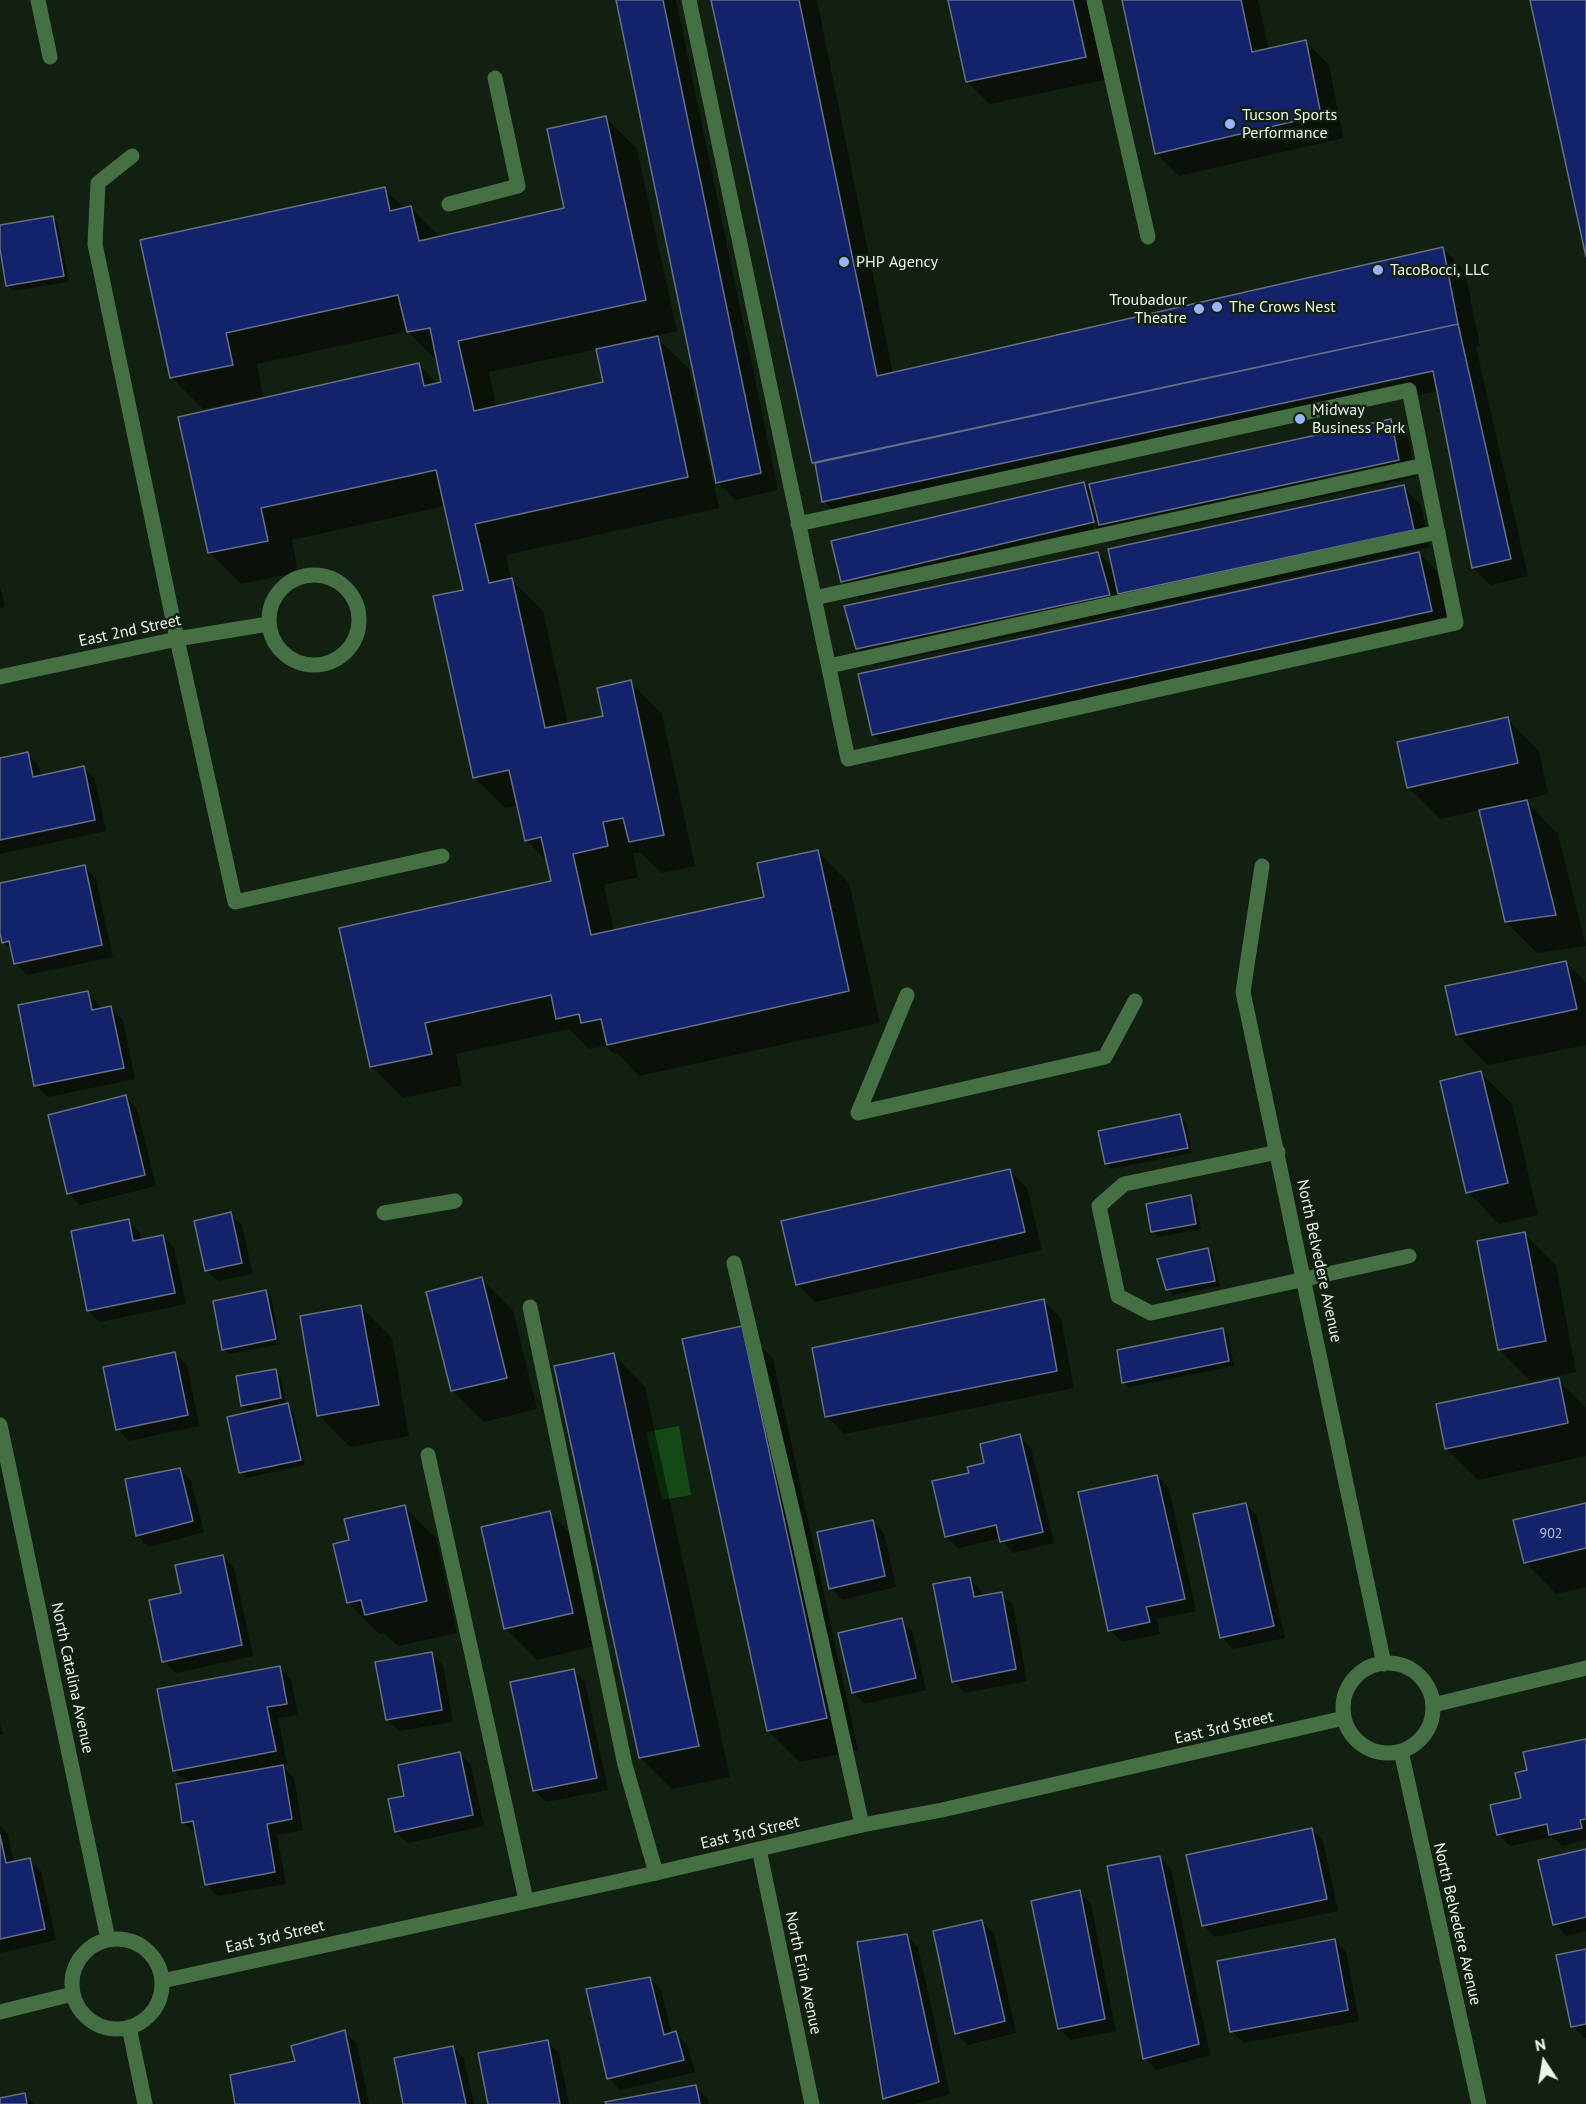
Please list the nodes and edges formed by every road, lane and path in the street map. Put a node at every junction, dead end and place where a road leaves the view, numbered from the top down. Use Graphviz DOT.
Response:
graph roads {
  1 [pos="38,0"];
  2 [pos="689,0"];
  3 [pos="1094,0"];
  4 [pos="50,57"];
  5 [pos="495,78"];
  6 [pos="132,156"];
  7 [pos="449,204"];
  8 [pos="1148,237"];
  9 [pos="1424,465"];
  10 [pos="798,524"];
  11 [pos="1438,532"];
  12 [pos="814,598"];
  13 [pos="268,624"];
  14 [pos="177,639"];
  15 [pos="829,666"];
  16 [pos="0,677"];
  17 [pos="442,856"];
  18 [pos="1262,866"];
  19 [pos="907,994"];
  20 [pos="1135,1001"];
  21 [pos="1278,1152"];
  22 [pos="455,1201"];
  23 [pos="384,1213"];
  24 [pos="1409,1256"];
  25 [pos="734,1263"];
  26 [pos="1305,1279"];
  27 [pos="530,1307"];
  28 [pos="0,1425"];
  29 [pos="428,1455"];
  30 [pos="1384,1664"];
  31 [pos="1586,1668"];
  32 [pos="1433,1705"];
  33 [pos="1344,1718"];
  34 [pos="1401,1751"];
  35 [pos="862,1825"];
  36 [pos="759,1849"];
  37 [pos="656,1873"];
  38 [pos="525,1900"];
  39 [pos="108,1940"];
  40 [pos="162,1981"];
  41 [pos="73,1995"];
  42 [pos="0,2012"];
  43 [pos="129,2027"];
  44 [pos="145,2104"];
  45 [pos="812,2104"];
  46 [pos="1479,2104"];
  1 -- 4 [label="street"];
  2 -- 10 [label="street"];
  3 -- 8 [label="street"];
  5 -- 7 [label="street"];
  6 -- 14 [label="street"];
  9 -- 10 [label="street"];
  9 -- 11 [label="street"];
  9 -- 12 [label="street"];
  10 -- 12 [label="street"];
  11 -- 15 [label="street"];
  11 -- 15 [label="street"];
  12 -- 15 [label="street"];
  13 -- 13 [label="street"];
  13 -- 14 [label="street, East 2nd Street"];
  14 -- 16 [label="street, East 2nd Street"];
  14 -- 17 [label="street"];
  18 -- 21 [label="street, North Belvedere Avenue"];
  19 -- 20 [label="street"];
  21 -- 26 [label="street, North Belvedere Avenue"];
  21 -- 26 [label="street"];
  22 -- 23 [label="street"];
  24 -- 26 [label="street"];
  25 -- 35 [label="street"];
  26 -- 30 [label="street, North Belvedere Avenue"];
  27 -- 37 [label="street"];
  28 -- 39 [label="street, North Catalina Avenue"];
  29 -- 38 [label="street"];
  30 -- 32 [label="street"];
  30 -- 33 [label="street"];
  31 -- 32 [label="street"];
  32 -- 34 [label="street"];
  33 -- 34 [label="street"];
  33 -- 35 [label="street, East 3rd Street"];
  34 -- 46 [label="street, North Belvedere Avenue"];
  35 -- 36 [label="street, East 3rd Street"];
  36 -- 37 [label="street, East 3rd Street"];
  36 -- 45 [label="street, North Erin Avenue"];
  37 -- 38 [label="street, East 3rd Street"];
  38 -- 40 [label="street, East 3rd Street"];
  39 -- 40 [label="street"];
  39 -- 41 [label="street"];
  40 -- 43 [label="street"];
  41 -- 42 [label="street"];
  41 -- 43 [label="street"];
  43 -- 44 [label="street"];
}
